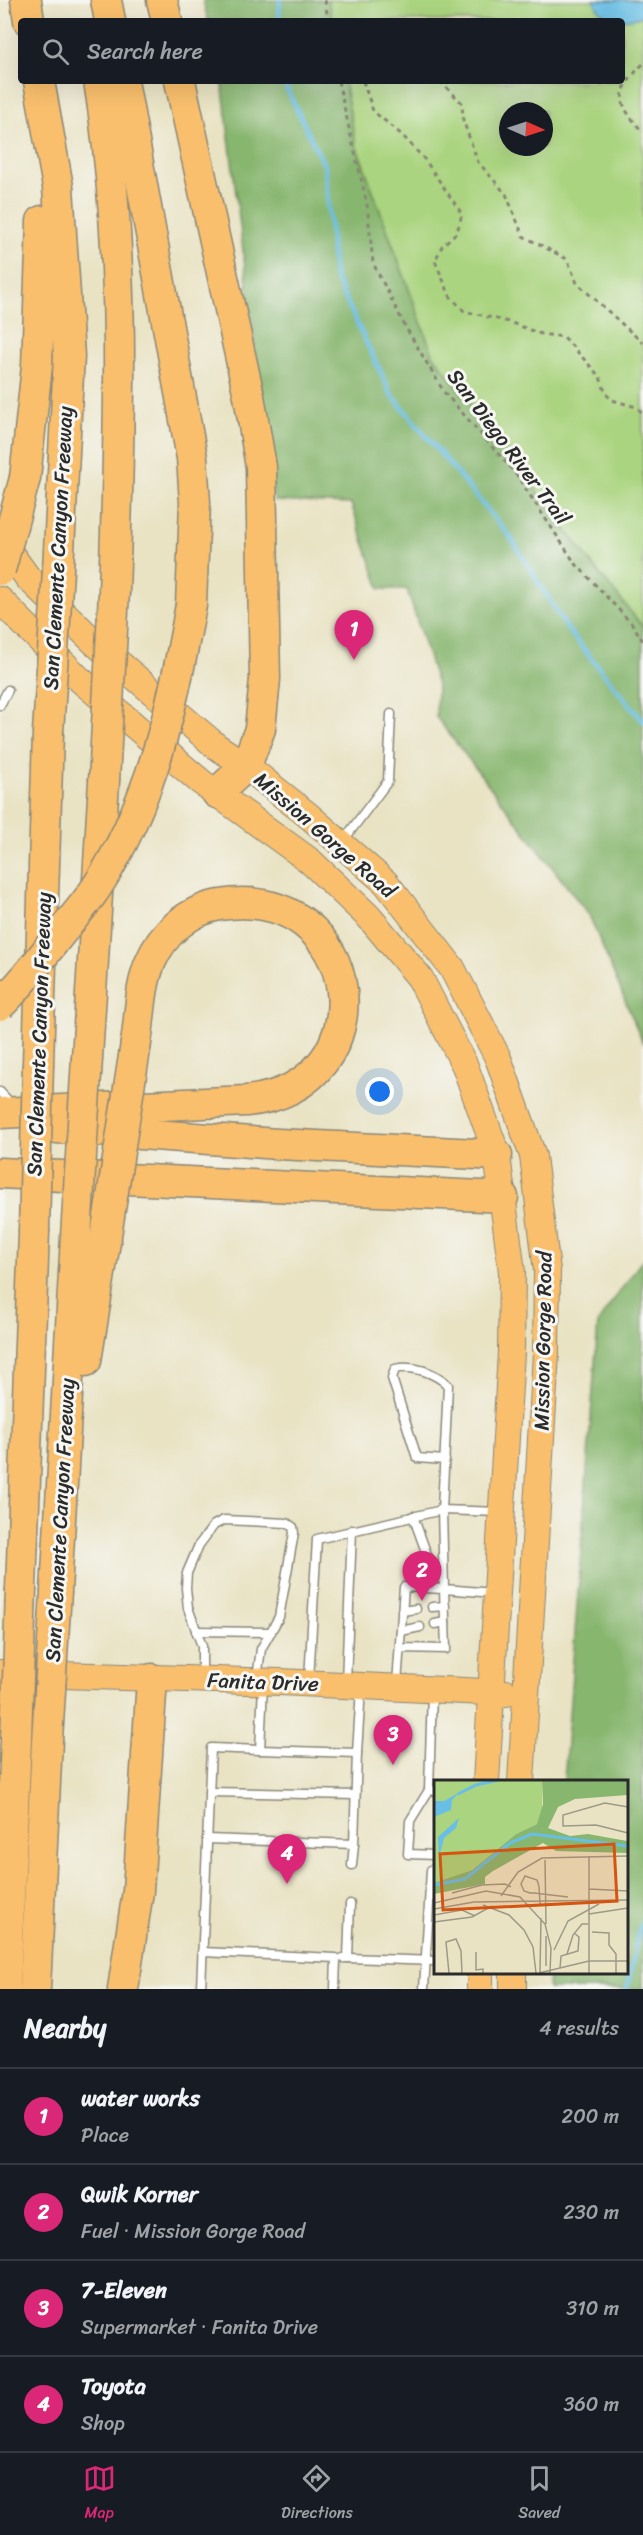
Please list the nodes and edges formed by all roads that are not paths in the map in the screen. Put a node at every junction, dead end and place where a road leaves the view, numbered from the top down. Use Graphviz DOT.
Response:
graph roads {
  1 [pos="26,0"];
  2 [pos="86,0"];
  3 [pos="106,0"];
  4 [pos="162,0"];
  5 [pos="29,18"];
  6 [pos="89,18"];
  7 [pos="109,18"];
  8 [pos="165,18"];
  9 [pos="99,84"];
  10 [pos="124,84"];
  11 [pos="181,84"];
  12 [pos="40,88"];
  13 [pos="0,539"];
  14 [pos="0,570"];
  15 [pos="0,600"];
  16 [pos="8,690"];
  17 [pos="0,705"];
  18 [pos="391,714"];
  19 [pos="246,766"];
  20 [pos="217,792"];
  21 [pos="341,844"];
  22 [pos="0,1005"];
  23 [pos="5,1110"];
  24 [pos="497,1155"];
  25 [pos="534,1156"];
  26 [pos="0,1173"];
  27 [pos="503,1197"];
  28 [pos="540,1198"];
  29 [pos="445,1460"];
  30 [pos="442,1510"];
  31 [pos="501,1512"];
  32 [pos="413,1516"];
  33 [pos="60,1521"];
  34 [pos="352,1530"];
  35 [pos="429,1588"];
  36 [pos="444,1589"];
  37 [pos="496,1593"];
  38 [pos="445,1606"];
  39 [pos="432,1607"];
  40 [pos="416,1610"];
  41 [pos="531,1610"];
  42 [pos="402,1611"];
  43 [pos="446,1622"];
  44 [pos="435,1624"];
  45 [pos="420,1627"];
  46 [pos="196,1631"];
  47 [pos="401,1631"];
  48 [pos="271,1632"];
  49 [pos="400,1648"];
  50 [pos="0,1673"];
  51 [pos="152,1679"];
  52 [pos="202,1680"];
  53 [pos="260,1681"];
  54 [pos="309,1683"];
  55 [pos="353,1685"];
  56 [pos="397,1687"];
  57 [pos="432,1689"];
  58 [pos="490,1692"];
  59 [pos="526,1695"];
  60 [pos="260,1750"];
  61 [pos="357,1754"];
  62 [pos="486,1780"];
  63 [pos="522,1780"];
  64 [pos="432,1790"];
  65 [pos="209,1792"];
  66 [pos="355,1795"];
  67 [pos="207,1839"];
  68 [pos="354,1844"];
  69 [pos="434,1855"];
  70 [pos="352,1865"];
  71 [pos="431,1870"];
  72 [pos="350,1904"];
  73 [pos="202,1952"];
  74 [pos="336,1958"];
  75 [pos="348,1958"];
  76 [pos="426,1961"];
  77 [pos="434,1961"];
  78 [pos="5,1989"];
  79 [pos="35,1989"];
  80 [pos="123,1989"];
  81 [pos="201,1989"];
  82 [pos="335,1989"];
  83 [pos="424,1989"];
  1 -- 5 [label="highway"];
  2 -- 6 [label="highway"];
  3 -- 7 [label="highway"];
  4 -- 8 [label="highway"];
  9 -- 33 [label="highway, San Clemente Canyon Freeway, bridge"];
  10 -- 22 [label="highway, bridge"];
  11 -- 19 [label="highway"];
  12 -- 14 [label="highway, bridge"];
  12 -- 78 [label="highway, San Clemente Canyon Freeway, bridge"];
  13 -- 19 [label="main road, Mission Gorge Road"];
  15 -- 20 [label="main road, Mission Gorge Road"];
  16 -- 17 [label="lane"];
  18 -- 21 [label="lane"];
  19 -- 20 [label="highway"];
  19 -- 21 [label="main road, Mission Gorge Road"];
  20 -- 24 [label="main road, Mission Gorge Road"];
  21 -- 25 [label="main road, Mission Gorge Road"];
  23 -- 24 [label="highway"];
  23 -- 33 [label="highway, bridge"];
  24 -- 25 [label="main road"];
  24 -- 27 [label="main road, Mission Gorge Road"];
  25 -- 28 [label="main road, Mission Gorge Road"];
  26 -- 27 [label="highway"];
  27 -- 28 [label="main road"];
  27 -- 31 [label="main road, Mission Gorge Road"];
  28 -- 41 [label="main road, Mission Gorge Road"];
  29 -- 29 [label="lane"];
  29 -- 30 [label="lane"];
  30 -- 31 [label="lane"];
  30 -- 32 [label="lane"];
  30 -- 36 [label="lane"];
  31 -- 37 [label="main road, Mission Gorge Road"];
  31 -- 41 [label="main road"];
  32 -- 34 [label="lane"];
  32 -- 35 [label="lane"];
  33 -- 79 [label="highway, San Clemente Canyon Freeway, bridge"];
  34 -- 54 [label="lane"];
  34 -- 55 [label="lane"];
  35 -- 36 [label="lane"];
  35 -- 42 [label="lane"];
  36 -- 37 [label="lane"];
  36 -- 38 [label="lane"];
  37 -- 58 [label="main road, Mission Gorge Road"];
  38 -- 39 [label="lane"];
  38 -- 43 [label="lane"];
  40 -- 42 [label="lane"];
  41 -- 59 [label="main road, Mission Gorge Road"];
  42 -- 47 [label="lane"];
  43 -- 44 [label="lane"];
  43 -- 49 [label="lane"];
  45 -- 47 [label="lane"];
  46 -- 48 [label="lane"];
  46 -- 48 [label="lane"];
  46 -- 52 [label="lane"];
  47 -- 49 [label="lane"];
  48 -- 53 [label="lane"];
  49 -- 56 [label="lane"];
  50 -- 51 [label="main road, Fanita Drive"];
  51 -- 52 [label="main road, Fanita Drive"];
  51 -- 80 [label="highway"];
  52 -- 53 [label="main road, Fanita Drive"];
  53 -- 54 [label="main road, Fanita Drive"];
  53 -- 60 [label="lane"];
  54 -- 55 [label="main road, Fanita Drive"];
  55 -- 56 [label="main road, Fanita Drive"];
  55 -- 61 [label="lane"];
  56 -- 57 [label="main road, Fanita Drive"];
  57 -- 58 [label="main road, Fanita Drive"];
  57 -- 64 [label="lane"];
  58 -- 59 [label="main road, Fanita Drive"];
  58 -- 62 [label="main road, Mission Gorge Road"];
  59 -- 63 [label="main road, Mission Gorge Road"];
  60 -- 61 [label="lane"];
  60 -- 65 [label="lane"];
  61 -- 66 [label="lane"];
  64 -- 69 [label="lane"];
  65 -- 66 [label="lane"];
  65 -- 67 [label="lane"];
  66 -- 68 [label="lane"];
  67 -- 68 [label="lane"];
  67 -- 73 [label="lane"];
  68 -- 70 [label="lane"];
  71 -- 76 [label="lane"];
  72 -- 75 [label="lane"];
  73 -- 74 [label="lane"];
  73 -- 81 [label="lane"];
  74 -- 75 [label="lane"];
  74 -- 82 [label="lane"];
  75 -- 76 [label="lane"];
  76 -- 77 [label="lane"];
  76 -- 83 [label="lane"];
}
